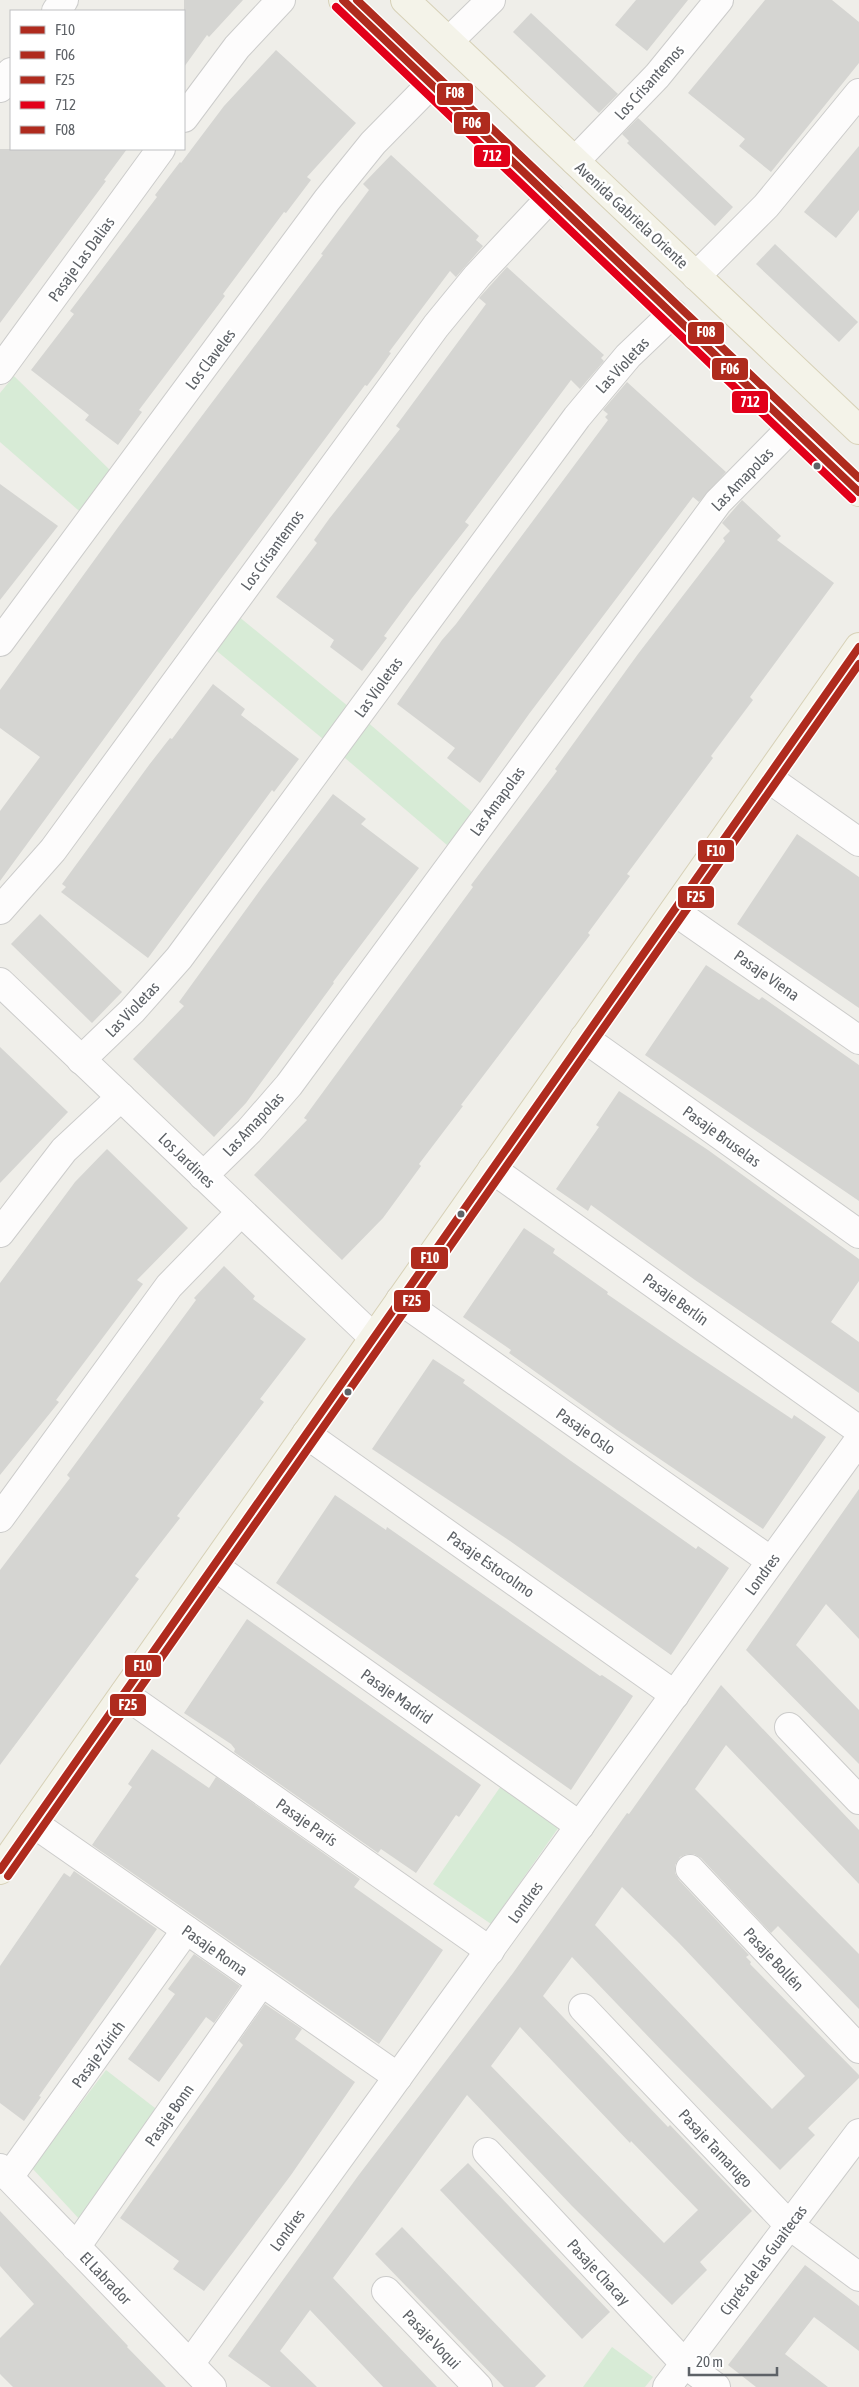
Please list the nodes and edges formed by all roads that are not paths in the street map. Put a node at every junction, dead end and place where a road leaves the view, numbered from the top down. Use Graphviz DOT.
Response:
graph roads {
  1 [pos="281,0"];
  2 [pos="343,0"];
  3 [pos="405,0"];
  4 [pos="491,0"];
  5 [pos="719,0"];
  6 [pos="449,41"];
  7 [pos="10,73"];
  8 [pos="431,84"];
  9 [pos="0,88"];
  10 [pos="859,94"];
  11 [pos="185,117"];
  12 [pos="160,150"];
  13 [pos="575,161"];
  14 [pos="551,198"];
  15 [pos="696,276"];
  16 [pos="673,313"];
  17 [pos="0,370"];
  18 [pos="792,427"];
  19 [pos="859,430"];
  20 [pos="859,492"];
  21 [pos="0,642"];
  22 [pos="859,647"];
  23 [pos="768,778"];
  24 [pos="859,842"];
  25 [pos="0,910"];
  26 [pos="674,911"];
  27 [pos="0,982"];
  28 [pos="584,1038"];
  29 [pos="859,1040"];
  30 [pos="81,1060"];
  31 [pos="121,1097"];
  32 [pos="492,1169"];
  33 [pos="203,1176"];
  34 [pos="241,1212"];
  35 [pos="0,1234"];
  36 [pos="859,1234"];
  37 [pos="400,1300"];
  38 [pos="374,1338"];
  39 [pos="859,1430"];
  40 [pos="306,1434"];
  41 [pos="859,1440"];
  42 [pos="0,1518"];
  43 [pos="772,1561"];
  44 [pos="214,1566"];
  45 [pos="124,1694"];
  46 [pos="674,1695"];
  47 [pos="789,1727"];
  48 [pos="859,1800"];
  49 [pos="33,1823"];
  50 [pos="580,1826"];
  51 [pos="690,1869"];
  52 [pos="0,1870"];
  53 [pos="186,1930"];
  54 [pos="490,1951"];
  55 [pos="262,1982"];
  56 [pos="584,2008"];
  57 [pos="859,2049"];
  58 [pos="398,2078"];
  59 [pos="859,2133"];
  60 [pos="487,2152"];
  61 [pos="4,2173"];
  62 [pos="789,2225"];
  63 [pos="76,2247"];
  64 [pos="859,2277"];
  65 [pos="386,2291"];
  66 [pos="190,2364"];
  67 [pos="684,2364"];
  68 [pos="212,2387"];
  69 [pos="478,2387"];
  70 [pos="668,2387"];
  71 [pos="716,2387"];
  1 -- 11 [label="street"];
  2 -- 8 [label="main road"];
  3 -- 6 [label="main road, Avenida Gabriela Oriente"];
  4 -- 6 [label="street"];
  5 -- 13 [label="street, Los Crisantemos"];
  6 -- 13 [label="main road, Avenida Gabriela Oriente"];
  7 -- 9 [label="street"];
  8 -- 14 [label="main road"];
  8 -- 21 [label="street, Los Claveles"];
  10 -- 15 [label="street"];
  12 -- 17 [label="street, Pasaje Las Dalias"];
  13 -- 15 [label="main road, Avenida Gabriela Oriente"];
  14 -- 16 [label="main road"];
  14 -- 25 [label="street, Los Crisantemos"];
  15 -- 19 [label="main road, Avenida Gabriela Oriente"];
  16 -- 18 [label="main road"];
  16 -- 30 [label="street, Las Violetas"];
  18 -- 20 [label="main road"];
  18 -- 33 [label="street, Las Amapolas"];
  22 -- 23 [label="main road"];
  23 -- 24 [label="street"];
  23 -- 26 [label="main road"];
  26 -- 28 [label="main road"];
  26 -- 29 [label="street, Pasaje Viena"];
  27 -- 30 [label="street, Los Jardines"];
  28 -- 32 [label="main road"];
  28 -- 36 [label="street, Pasaje Bruselas"];
  30 -- 31 [label="street, Los Jardines"];
  31 -- 33 [label="street, Los Jardines"];
  31 -- 35 [label="street"];
  32 -- 37 [label="main road"];
  32 -- 39 [label="street, Pasaje Berlín"];
  33 -- 34 [label="street, Los Jardines"];
  34 -- 38 [label="street, Los Jardines"];
  34 -- 42 [label="street"];
  37 -- 38 [label="main road"];
  37 -- 43 [label="street, Pasaje Oslo"];
  38 -- 40 [label="main road"];
  40 -- 44 [label="main road"];
  40 -- 46 [label="street, Pasaje Estocolmo"];
  41 -- 43 [label="street, Londres"];
  43 -- 46 [label="street, Londres"];
  44 -- 45 [label="main road"];
  44 -- 50 [label="street, Pasaje Madrid"];
  45 -- 49 [label="main road"];
  45 -- 54 [label="street, Pasaje París"];
  46 -- 50 [label="street, Londres"];
  47 -- 48 [label="street"];
  49 -- 52 [label="main road"];
  49 -- 53 [label="street, Pasaje Roma"];
  50 -- 54 [label="street, Londres"];
  51 -- 57 [label="street, Pasaje Bollén"];
  53 -- 55 [label="street, Pasaje Roma"];
  53 -- 61 [label="street, Pasaje Zúrich"];
  54 -- 58 [label="street, Londres"];
  55 -- 58 [label="street, Pasaje Roma"];
  55 -- 63 [label="street, Pasaje Bonn"];
  56 -- 62 [label="street, Pasaje Tamarugo"];
  58 -- 66 [label="street, Londres"];
  59 -- 62 [label="street, Ciprés de las Guaitecas"];
  60 -- 67 [label="street, Pasaje Chacay"];
  61 -- 63 [label="street, El Labrador"];
  62 -- 64 [label="street, Pasaje Tamarugo"];
  62 -- 67 [label="street, Ciprés de las Guaitecas"];
  63 -- 66 [label="street, El Labrador"];
  65 -- 69 [label="street, Pasaje Voqui"];
  66 -- 68 [label="street, El Labrador"];
  67 -- 70 [label="street, Ciprés de las Guaitecas"];
  67 -- 71 [label="street, Pasaje Chacay"];
}
